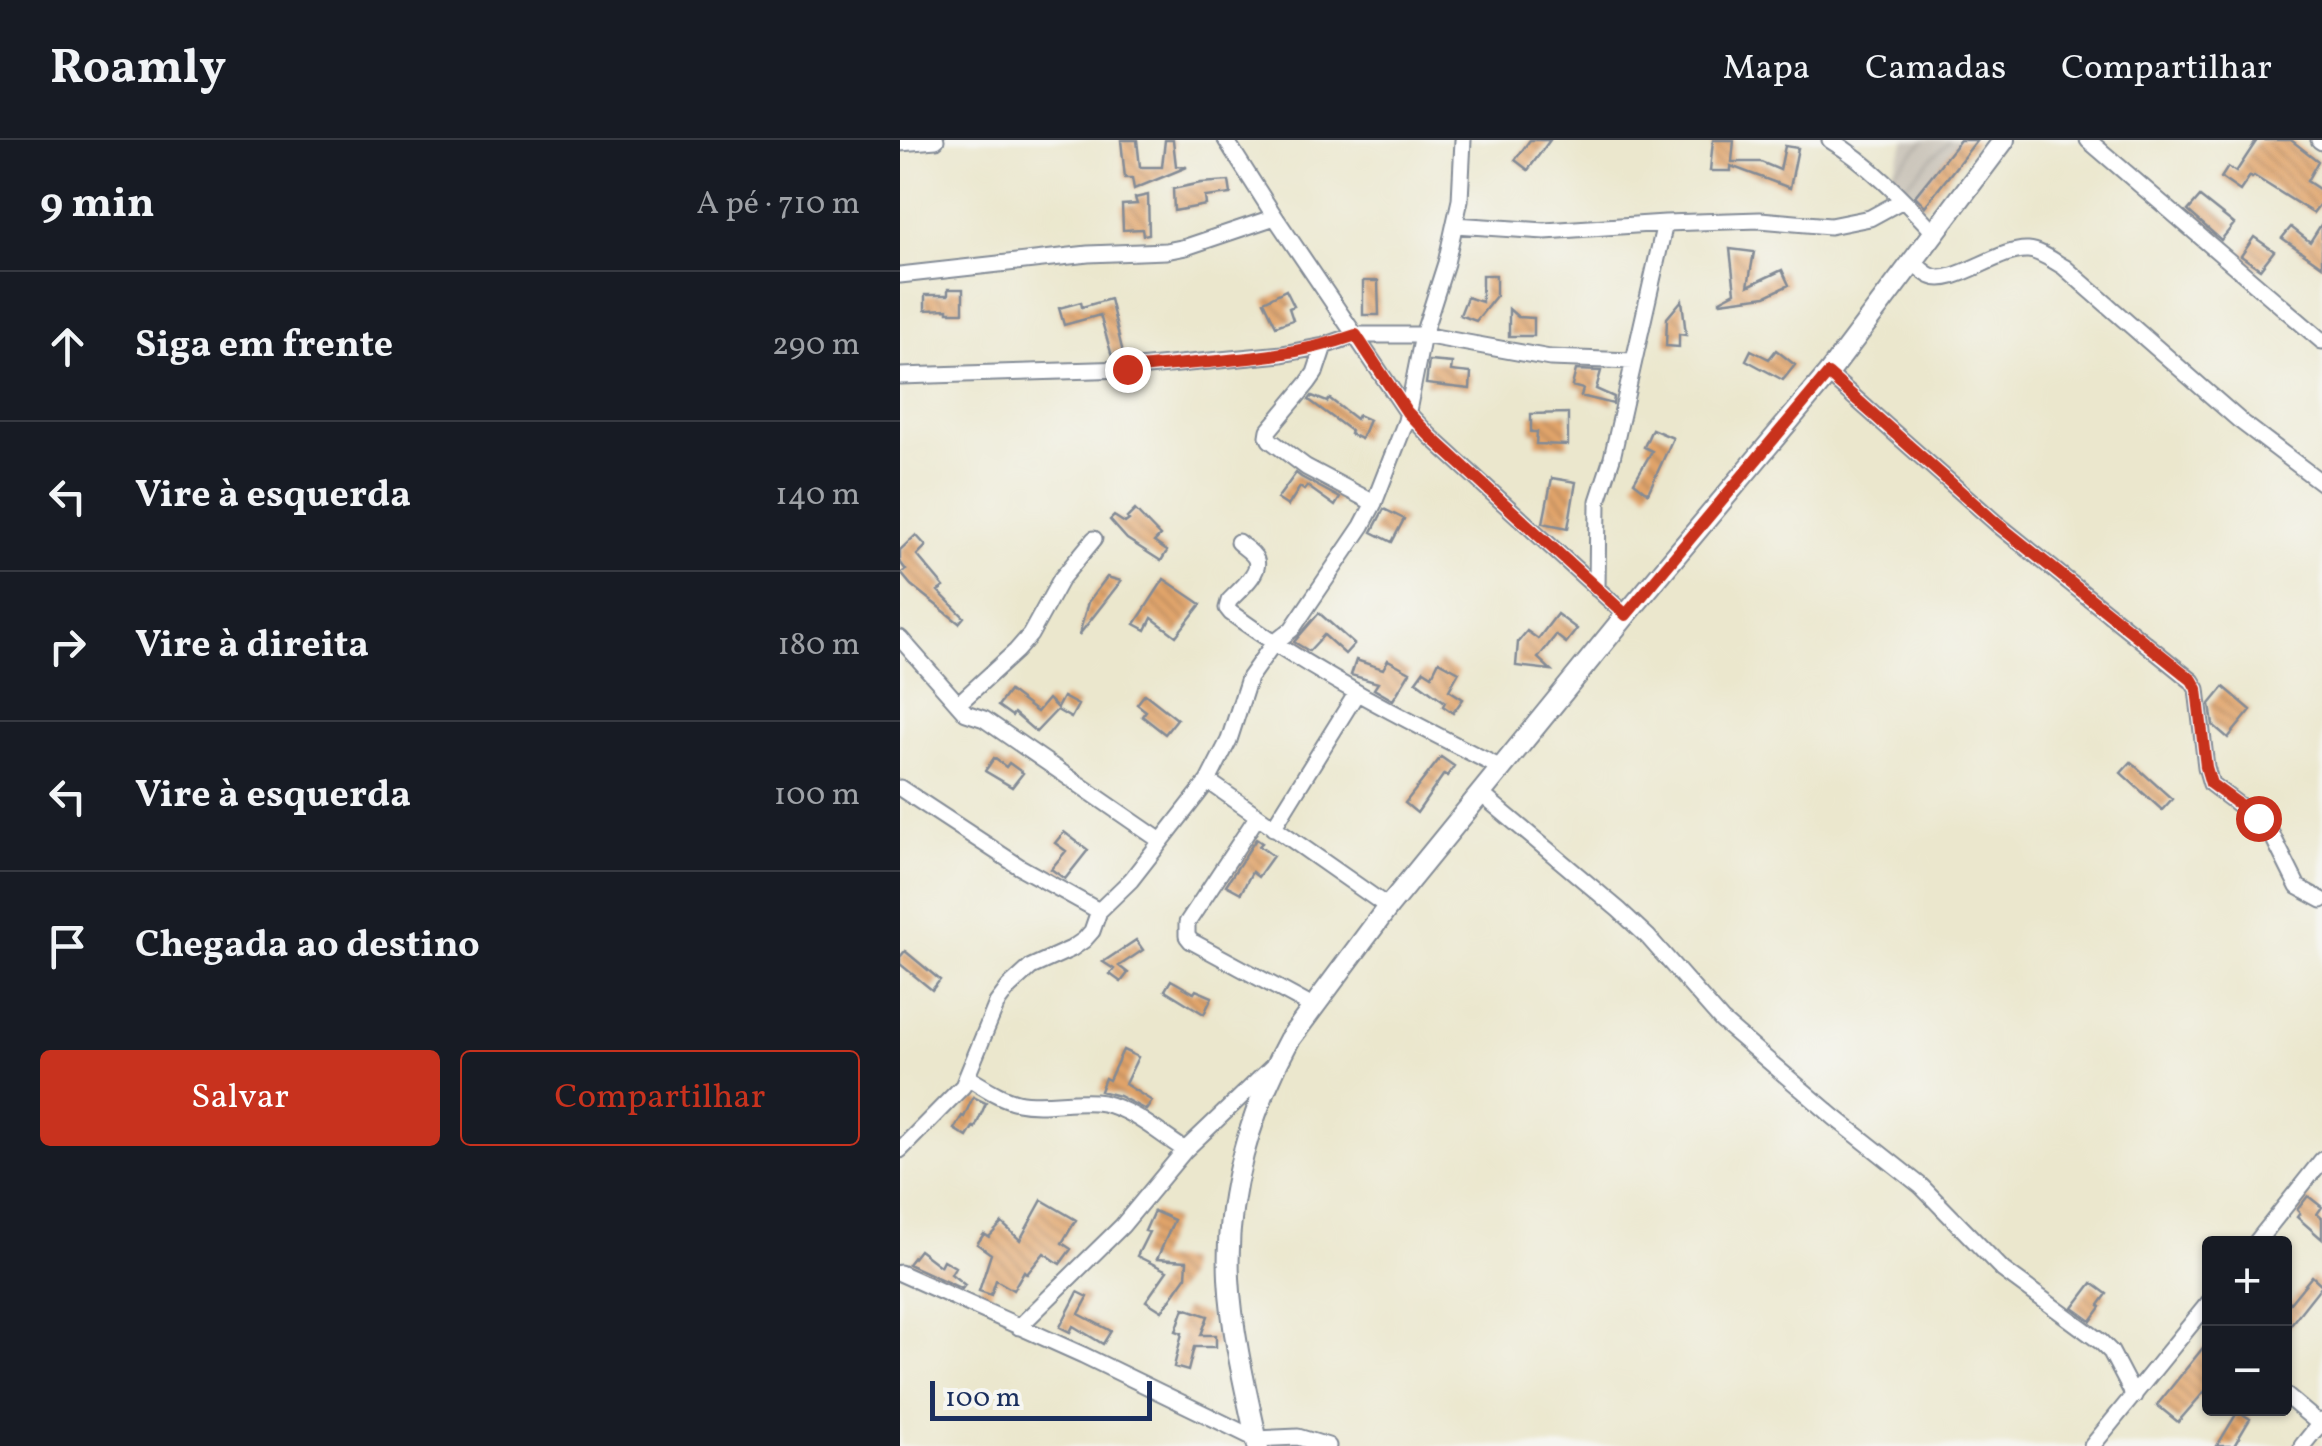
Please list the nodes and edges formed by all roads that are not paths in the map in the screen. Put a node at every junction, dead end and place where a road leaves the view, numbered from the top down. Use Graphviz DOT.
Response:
graph roads {
  1 [pos="936,140"];
  2 [pos="1226,140"];
  3 [pos="1463,140"];
  4 [pos="2004,140"];
  5 [pos="2088,140"];
  6 [pos="900,143"];
  7 [pos="1840,143"];
  8 [pos="1904,200"];
  9 [pos="1276,217"];
  10 [pos="1665,223"];
  11 [pos="1455,226"];
  12 [pos="1934,232"];
  13 [pos="1912,261"];
  14 [pos="900,275"];
  15 [pos="1356,335"];
  16 [pos="1423,335"];
  17 [pos="2322,341"];
  18 [pos="1324,346"];
  19 [pos="1633,361"];
  20 [pos="1828,374"];
  21 [pos="900,376"];
  22 [pos="1407,412"];
  23 [pos="2322,484"];
  24 [pos="1374,503"];
  25 [pos="1094,539"];
  26 [pos="1238,542"];
  27 [pos="1597,589"];
  28 [pos="1626,615"];
  29 [pos="900,638"];
  30 [pos="1273,644"];
  31 [pos="1356,694"];
  32 [pos="958,704"];
  33 [pos="1500,768"];
  34 [pos="1208,781"];
  35 [pos="900,788"];
  36 [pos="1480,794"];
  37 [pos="1258,817"];
  38 [pos="1273,828"];
  39 [pos="1161,841"];
  40 [pos="2322,900"];
  41 [pos="1388,906"];
  42 [pos="1099,911"];
  43 [pos="1313,1007"];
  44 [pos="1276,1063"];
  45 [pos="968,1077"];
  46 [pos="900,1150"];
  47 [pos="1185,1150"];
  48 [pos="2322,1160"];
  49 [pos="2261,1236"];
  50 [pos="900,1273"];
  51 [pos="2202,1311"];
  52 [pos="2195,1319"];
  53 [pos="1020,1326"];
  54 [pos="2203,1326"];
  55 [pos="2134,1396"];
  56 [pos="2292,1400"];
  57 [pos="2321,1424"];
  58 [pos="1248,1441"];
  59 [pos="1328,1446"];
  60 [pos="2092,1446"];
  61 [pos="2302,1446"];
  1 -- 6 [label="street"];
  2 -- 9 [label="street"];
  3 -- 11 [label="street"];
  4 -- 12 [label="street"];
  5 -- 17 [label="street"];
  7 -- 8 [label="street"];
  8 -- 10 [label="street"];
  8 -- 12 [label="street"];
  9 -- 14 [label="street"];
  9 -- 15 [label="street"];
  10 -- 11 [label="street"];
  10 -- 19 [label="street"];
  11 -- 16 [label="street"];
  12 -- 13 [label="street"];
  13 -- 20 [label="street"];
  13 -- 23 [label="street"];
  15 -- 16 [label="street"];
  15 -- 18 [label="street"];
  15 -- 22 [label="street"];
  16 -- 19 [label="street"];
  16 -- 22 [label="street"];
  18 -- 21 [label="street"];
  18 -- 24 [label="street"];
  19 -- 27 [label="street"];
  20 -- 28 [label="street"];
  20 -- 40 [label="street"];
  22 -- 24 [label="street"];
  22 -- 27 [label="street"];
  24 -- 30 [label="street"];
  25 -- 32 [label="street"];
  26 -- 30 [label="street"];
  27 -- 28 [label="street"];
  28 -- 33 [label="street"];
  29 -- 32 [label="street"];
  30 -- 31 [label="street"];
  30 -- 34 [label="street"];
  31 -- 33 [label="street"];
  31 -- 38 [label="street"];
  32 -- 39 [label="street"];
  33 -- 36 [label="street"];
  34 -- 37 [label="street"];
  34 -- 39 [label="street"];
  35 -- 42 [label="street"];
  36 -- 41 [label="street"];
  36 -- 55 [label="street"];
  37 -- 38 [label="street"];
  37 -- 43 [label="street"];
  38 -- 41 [label="street"];
  39 -- 42 [label="street"];
  41 -- 43 [label="street"];
  42 -- 45 [label="street"];
  43 -- 44 [label="street"];
  44 -- 47 [label="street"];
  44 -- 58 [label="street"];
  45 -- 46 [label="street"];
  45 -- 47 [label="street"];
  47 -- 53 [label="street"];
  48 -- 49 [label="street"];
  50 -- 53 [label="street"];
  51 -- 52 [label="street"];
  52 -- 54 [label="street"];
  52 -- 55 [label="street"];
  53 -- 58 [label="street"];
  55 -- 60 [label="street"];
  56 -- 57 [label="street"];
  57 -- 61 [label="street"];
  58 -- 59 [label="street"];
}
